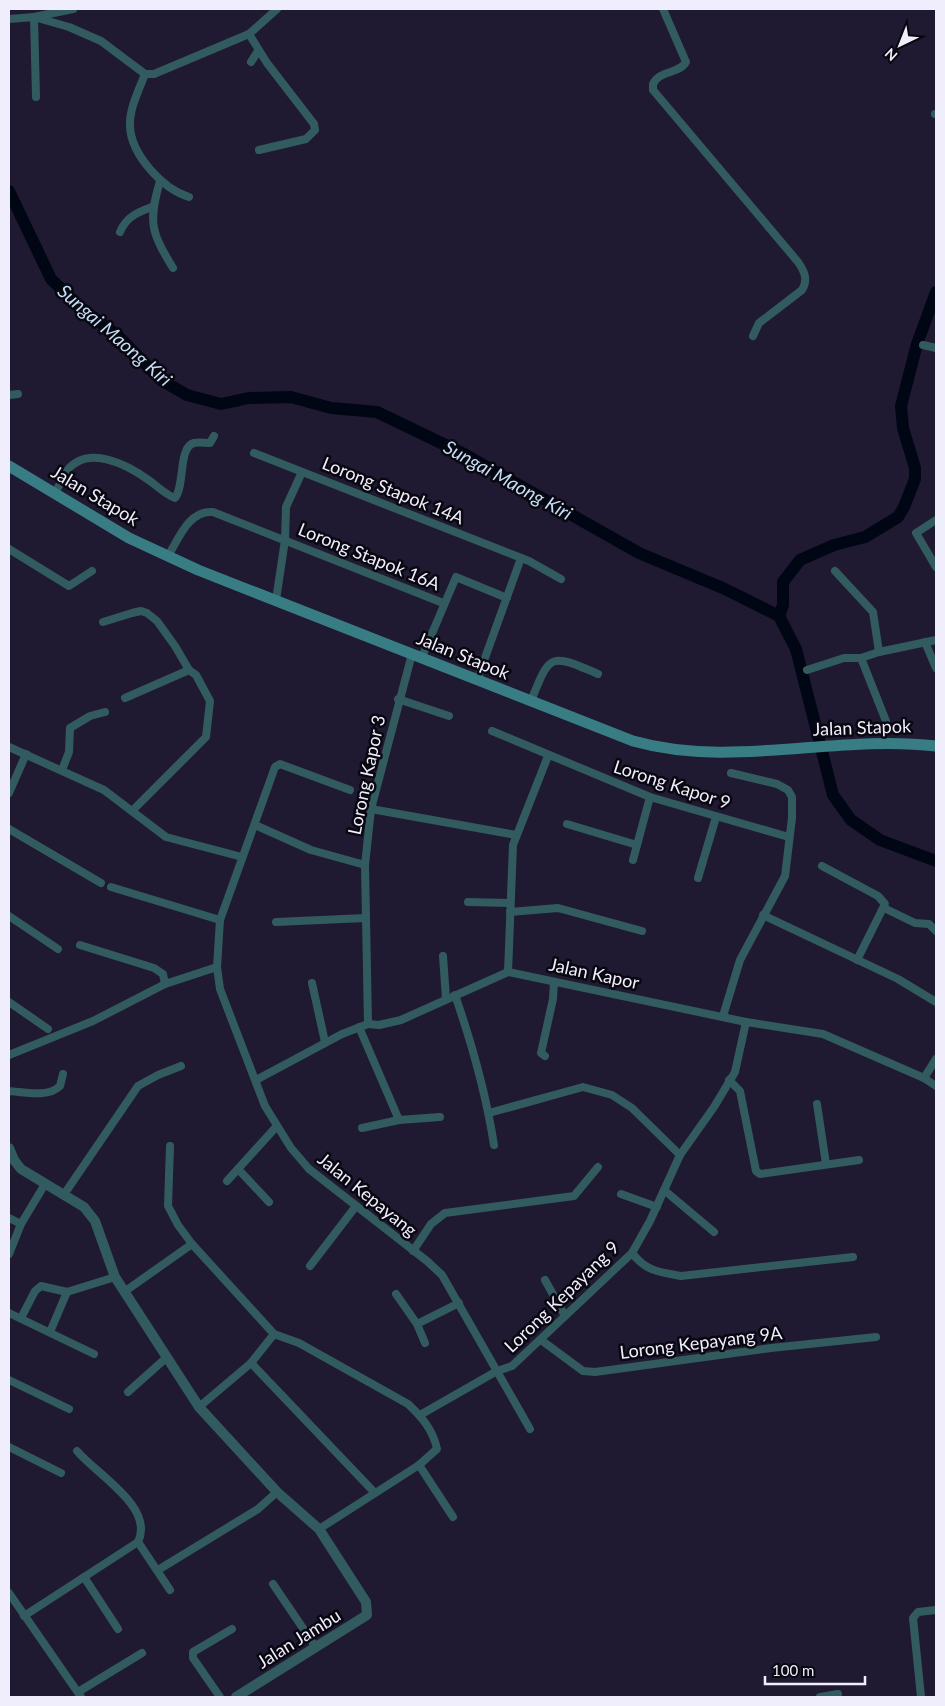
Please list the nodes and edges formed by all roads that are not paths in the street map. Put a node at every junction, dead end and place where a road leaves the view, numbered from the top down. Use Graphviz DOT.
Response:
graph roads {
  1 [pos="27,9"];
  2 [pos="73,9"];
  3 [pos="277,9"];
  4 [pos="663,9"];
  5 [pos="32,17"];
  6 [pos="9,19"];
  7 [pos="250,34"];
  8 [pos="258,51"];
  9 [pos="251,62"];
  10 [pos="145,74"];
  11 [pos="36,97"];
  12 [pos="259,150"];
  13 [pos="160,181"];
  14 [pos="189,197"];
  15 [pos="152,207"];
  16 [pos="120,232"];
  17 [pos="173,268"];
  18 [pos="753,336"];
  19 [pos="923,346"];
  20 [pos="936,348"];
  21 [pos="18,394"];
  22 [pos="9,395"];
  23 [pos="214,436"];
  24 [pos="254,453"];
  25 [pos="9,466"];
  26 [pos="302,472"];
  27 [pos="55,493"];
  28 [pos="936,520"];
  29 [pos="284,540"];
  30 [pos="9,548"];
  31 [pos="168,556"];
  32 [pos="521,558"];
  33 [pos="936,567"];
  34 [pos="92,571"];
  35 [pos="835,571"];
  36 [pos="562,578"];
  37 [pos="507,598"];
  38 [pos="276,600"];
  39 [pos="443,603"];
  40 [pos="104,622"];
  41 [pos="936,640"];
  42 [pos="925,642"];
  43 [pos="879,652"];
  44 [pos="417,655"];
  45 [pos="861,658"];
  46 [pos="936,668"];
  47 [pos="189,670"];
  48 [pos="807,670"];
  49 [pos="598,674"];
  50 [pos="477,680"];
  51 [pos="125,698"];
  52 [pos="398,699"];
  53 [pos="531,701"];
  54 [pos="105,712"];
  55 [pos="449,716"];
  56 [pos="886,721"];
  57 [pos="492,732"];
  58 [pos="936,746"];
  59 [pos="9,747"];
  60 [pos="26,754"];
  61 [pos="548,756"];
  62 [pos="62,770"];
  63 [pos="730,773"];
  64 [pos="350,790"];
  65 [pos="9,793"];
  66 [pos="650,797"];
  67 [pos="372,809"];
  68 [pos="132,810"];
  69 [pos="716,816"];
  70 [pos="567,824"];
  71 [pos="254,826"];
  72 [pos="9,829"];
  73 [pos="516,835"];
  74 [pos="789,836"];
  75 [pos="636,845"];
  76 [pos="242,857"];
  77 [pos="633,860"];
  78 [pos="366,864"];
  79 [pos="822,866"];
  80 [pos="698,878"];
  81 [pos="101,883"];
  82 [pos="111,887"];
  83 [pos="468,902"];
  84 [pos="509,903"];
  85 [pos="884,908"];
  86 [pos="510,912"];
  87 [pos="763,915"];
  88 [pos="9,916"];
  89 [pos="366,918"];
  90 [pos="220,920"];
  91 [pos="276,922"];
  92 [pos="642,931"];
  93 [pos="936,931"];
  94 [pos="80,945"];
  95 [pos="58,949"];
  96 [pos="442,956"];
  97 [pos="857,960"];
  98 [pos="217,967"];
  99 [pos="508,972"];
  100 [pos="554,982"];
  101 [pos="312,983"];
  102 [pos="165,984"];
  103 [pos="455,995"];
  104 [pos="446,1000"];
  105 [pos="9,1002"];
  106 [pos="936,1002"];
  107 [pos="723,1016"];
  108 [pos="746,1022"];
  109 [pos="368,1024"];
  110 [pos="359,1027"];
  111 [pos="48,1028"];
  112 [pos="325,1042"];
  113 [pos="9,1055"];
  114 [pos="546,1056"];
  115 [pos="936,1059"];
  116 [pos="181,1066"];
  117 [pos="63,1074"];
  118 [pos="924,1078"];
  119 [pos="256,1080"];
  120 [pos="729,1080"];
  121 [pos="936,1086"];
  122 [pos="9,1091"];
  123 [pos="817,1104"];
  124 [pos="489,1114"];
  125 [pos="440,1117"];
  126 [pos="399,1120"];
  127 [pos="276,1127"];
  128 [pos="362,1128"];
  129 [pos="170,1146"];
  130 [pos="494,1146"];
  131 [pos="9,1148"];
  132 [pos="680,1155"];
  133 [pos="859,1160"];
  134 [pos="826,1164"];
  135 [pos="598,1167"];
  136 [pos="238,1169"];
  137 [pos="227,1181"];
  138 [pos="45,1184"];
  139 [pos="664,1190"];
  140 [pos="65,1193"];
  141 [pos="622,1194"];
  142 [pos="269,1202"];
  143 [pos="356,1206"];
  144 [pos="657,1207"];
  145 [pos="9,1218"];
  146 [pos="21,1224"];
  147 [pos="714,1232"];
  148 [pos="192,1244"];
  149 [pos="413,1251"];
  150 [pos="632,1253"];
  151 [pos="9,1254"];
  152 [pos="853,1257"];
  153 [pos="310,1266"];
  154 [pos="115,1277"];
  155 [pos="545,1280"];
  156 [pos="67,1292"];
  157 [pos="124,1292"];
  158 [pos="396,1294"];
  159 [pos="459,1303"];
  160 [pos="9,1313"];
  161 [pos="565,1316"];
  162 [pos="21,1318"];
  163 [pos="417,1324"];
  164 [pos="50,1332"];
  165 [pos="274,1334"];
  166 [pos="876,1337"];
  167 [pos="541,1340"];
  168 [pos="425,1343"];
  169 [pos="94,1354"];
  170 [pos="166,1358"];
  171 [pos="251,1363"];
  172 [pos="497,1371"];
  173 [pos="9,1380"];
  174 [pos="128,1392"];
  175 [pos="199,1406"];
  176 [pos="69,1410"];
  177 [pos="420,1415"];
  178 [pos="530,1429"];
  179 [pos="9,1447"];
  180 [pos="77,1451"];
  181 [pos="419,1465"];
  182 [pos="61,1473"];
  183 [pos="277,1492"];
  184 [pos="374,1492"];
  185 [pos="453,1517"];
  186 [pos="319,1529"];
  187 [pos="138,1542"];
  188 [pos="158,1570"];
  189 [pos="84,1577"];
  190 [pos="274,1584"];
  191 [pos="170,1590"];
  192 [pos="9,1593"];
  193 [pos="936,1610"];
  194 [pos="24,1616"];
  195 [pos="118,1629"];
  196 [pos="232,1629"];
  197 [pos="315,1646"];
  198 [pos="142,1653"];
  199 [pos="838,1694"];
  200 [pos="79,1695"];
  201 [pos="220,1697"];
  202 [pos="236,1697"];
  203 [pos="820,1697"];
  204 [pos="921,1697"];
  1 -- 5 [label="street"];
  2 -- 5 [label="street"];
  3 -- 7 [label="street"];
  4 -- 18 [label="street"];
  5 -- 6 [label="street"];
  5 -- 10 [label="street"];
  5 -- 11 [label="street"];
  7 -- 8 [label="street"];
  7 -- 10 [label="street"];
  8 -- 9 [label="street"];
  8 -- 12 [label="street"];
  10 -- 13 [label="street"];
  13 -- 14 [label="street"];
  13 -- 15 [label="street"];
  15 -- 16 [label="street"];
  15 -- 17 [label="street"];
  19 -- 20 [label="street"];
  21 -- 22 [label="street"];
  23 -- 27 [label="street"];
  24 -- 26 [label="street, Lorong Stapok 14A"];
  25 -- 27 [label="main road, Jalan Stapok"];
  26 -- 29 [label="street"];
  26 -- 32 [label="street, Lorong Stapok 14A"];
  27 -- 31 [label="main road, Jalan Stapok"];
  28 -- 33 [label="street"];
  29 -- 31 [label="street, Lorong Stapok 16A"];
  29 -- 38 [label="street"];
  29 -- 39 [label="street, Lorong Stapok 16A"];
  30 -- 34 [label="street"];
  31 -- 38 [label="main road, Jalan Stapok"];
  32 -- 36 [label="street, Lorong Stapok 14A"];
  32 -- 37 [label="street"];
  35 -- 43 [label="street"];
  37 -- 39 [label="street, Lorong Kapor 3"];
  37 -- 50 [label="street"];
  38 -- 44 [label="main road, Jalan Stapok"];
  39 -- 44 [label="street, Lorong Kapor 3"];
  40 -- 47 [label="street"];
  41 -- 42 [label="street"];
  42 -- 43 [label="street"];
  42 -- 46 [label="street"];
  43 -- 45 [label="street"];
  44 -- 50 [label="main road, Jalan Stapok"];
  44 -- 52 [label="street, Lorong Kapor 3"];
  45 -- 48 [label="street"];
  45 -- 56 [label="street"];
  47 -- 51 [label="street"];
  47 -- 68 [label="street"];
  49 -- 53 [label="street"];
  50 -- 53 [label="main road, Jalan Stapok"];
  52 -- 55 [label="street"];
  52 -- 67 [label="street, Lorong Kapor 3"];
  53 -- 58 [label="main road, Jalan Stapok"];
  54 -- 62 [label="street"];
  57 -- 61 [label="street, Lorong Kapor 9"];
  59 -- 60 [label="street"];
  60 -- 62 [label="street"];
  60 -- 65 [label="street"];
  61 -- 66 [label="street, Lorong Kapor 9"];
  61 -- 73 [label="street"];
  62 -- 68 [label="street"];
  63 -- 74 [label="street, Lorong Kapor 9"];
  64 -- 71 [label="street, Jalan Kepayang"];
  66 -- 69 [label="street, Lorong Kapor 9"];
  66 -- 75 [label="street"];
  67 -- 73 [label="street"];
  67 -- 78 [label="street, Lorong Kapor 3"];
  68 -- 76 [label="street"];
  69 -- 74 [label="street, Lorong Kapor 9"];
  69 -- 80 [label="street"];
  70 -- 75 [label="street"];
  71 -- 76 [label="street, Jalan Kepayang"];
  71 -- 78 [label="street"];
  72 -- 81 [label="street"];
  73 -- 84 [label="street"];
  74 -- 87 [label="street, Lorong Kapor 9"];
  75 -- 77 [label="street"];
  76 -- 90 [label="street, Jalan Kepayang"];
  78 -- 89 [label="street, Lorong Kapor 3"];
  79 -- 85 [label="street"];
  82 -- 90 [label="street"];
  83 -- 84 [label="street"];
  84 -- 86 [label="street"];
  85 -- 93 [label="street"];
  85 -- 97 [label="street"];
  86 -- 92 [label="street"];
  86 -- 99 [label="street"];
  87 -- 97 [label="street"];
  87 -- 107 [label="street, Lorong Kapor 9"];
  88 -- 95 [label="street"];
  89 -- 91 [label="street"];
  89 -- 109 [label="street, Lorong Kapor 3"];
  90 -- 98 [label="street, Jalan Kepayang"];
  94 -- 102 [label="street"];
  96 -- 104 [label="street"];
  97 -- 106 [label="street"];
  98 -- 102 [label="street"];
  98 -- 119 [label="street, Jalan Kepayang"];
  99 -- 100 [label="street, Jalan Kapor"];
  99 -- 103 [label="street"];
  100 -- 107 [label="street, Jalan Kapor"];
  100 -- 114 [label="street"];
  101 -- 112 [label="street"];
  102 -- 113 [label="street"];
  103 -- 104 [label="street"];
  103 -- 124 [label="street"];
  104 -- 109 [label="street"];
  105 -- 111 [label="street"];
  107 -- 108 [label="street, Jalan Kapor"];
  108 -- 118 [label="street, Jalan Kapor"];
  108 -- 120 [label="street, Lorong Kepayang 9"];
  109 -- 110 [label="street"];
  110 -- 112 [label="street"];
  110 -- 126 [label="street"];
  112 -- 119 [label="street"];
  115 -- 118 [label="street"];
  116 -- 140 [label="street"];
  117 -- 122 [label="street"];
  118 -- 121 [label="street, Jalan Kapor"];
  119 -- 127 [label="street, Jalan Kepayang"];
  120 -- 132 [label="street, Lorong Kepayang 9"];
  120 -- 134 [label="street"];
  123 -- 134 [label="street"];
  124 -- 130 [label="street"];
  124 -- 132 [label="street"];
  125 -- 126 [label="street"];
  126 -- 128 [label="street"];
  127 -- 136 [label="street"];
  127 -- 143 [label="street, Jalan Kepayang"];
  129 -- 148 [label="street"];
  131 -- 138 [label="street"];
  132 -- 139 [label="street, Lorong Kepayang 9"];
  133 -- 134 [label="street"];
  135 -- 149 [label="street"];
  136 -- 137 [label="street"];
  136 -- 142 [label="street"];
  138 -- 140 [label="street"];
  138 -- 146 [label="street"];
  139 -- 144 [label="street, Lorong Kepayang 9"];
  139 -- 147 [label="street"];
  140 -- 154 [label="street"];
  141 -- 144 [label="street"];
  143 -- 149 [label="street, Jalan Kepayang"];
  143 -- 153 [label="street"];
  144 -- 150 [label="street, Lorong Kepayang 9"];
  145 -- 146 [label="street"];
  146 -- 151 [label="street"];
  148 -- 157 [label="street"];
  148 -- 165 [label="street"];
  149 -- 159 [label="street, Jalan Kepayang"];
  150 -- 152 [label="street"];
  150 -- 161 [label="street, Lorong Kepayang 9"];
  154 -- 156 [label="street"];
  154 -- 157 [label="street"];
  155 -- 161 [label="street"];
  156 -- 162 [label="street"];
  156 -- 164 [label="street"];
  157 -- 170 [label="street"];
  158 -- 163 [label="street"];
  159 -- 163 [label="street"];
  159 -- 172 [label="street, Jalan Kepayang"];
  160 -- 162 [label="street"];
  161 -- 167 [label="street, Lorong Kepayang 9"];
  162 -- 164 [label="street"];
  163 -- 168 [label="street"];
  164 -- 169 [label="street"];
  165 -- 171 [label="street"];
  165 -- 177 [label="street"];
  166 -- 167 [label="street, Lorong Kepayang 9A"];
  167 -- 172 [label="street, Lorong Kepayang 9"];
  170 -- 174 [label="street"];
  170 -- 175 [label="street"];
  171 -- 175 [label="street"];
  171 -- 184 [label="street"];
  172 -- 177 [label="street, Lorong Kepayang 9"];
  172 -- 178 [label="street, Jalan Kepayang"];
  173 -- 176 [label="street"];
  175 -- 183 [label="street"];
  177 -- 181 [label="street"];
  179 -- 182 [label="street"];
  180 -- 187 [label="street"];
  181 -- 184 [label="street"];
  181 -- 185 [label="street"];
  183 -- 186 [label="street"];
  183 -- 188 [label="street"];
  184 -- 186 [label="street"];
  186 -- 197 [label="street, Jalan Jambu"];
  187 -- 188 [label="street"];
  187 -- 189 [label="street"];
  188 -- 191 [label="street"];
  189 -- 194 [label="street"];
  189 -- 195 [label="street"];
  190 -- 197 [label="street"];
  192 -- 194 [label="street"];
  193 -- 204 [label="street"];
  194 -- 200 [label="street"];
  196 -- 201 [label="street"];
  197 -- 202 [label="street, Jalan Jambu"];
  198 -- 200 [label="street"];
  199 -- 203 [label="street"];
}
